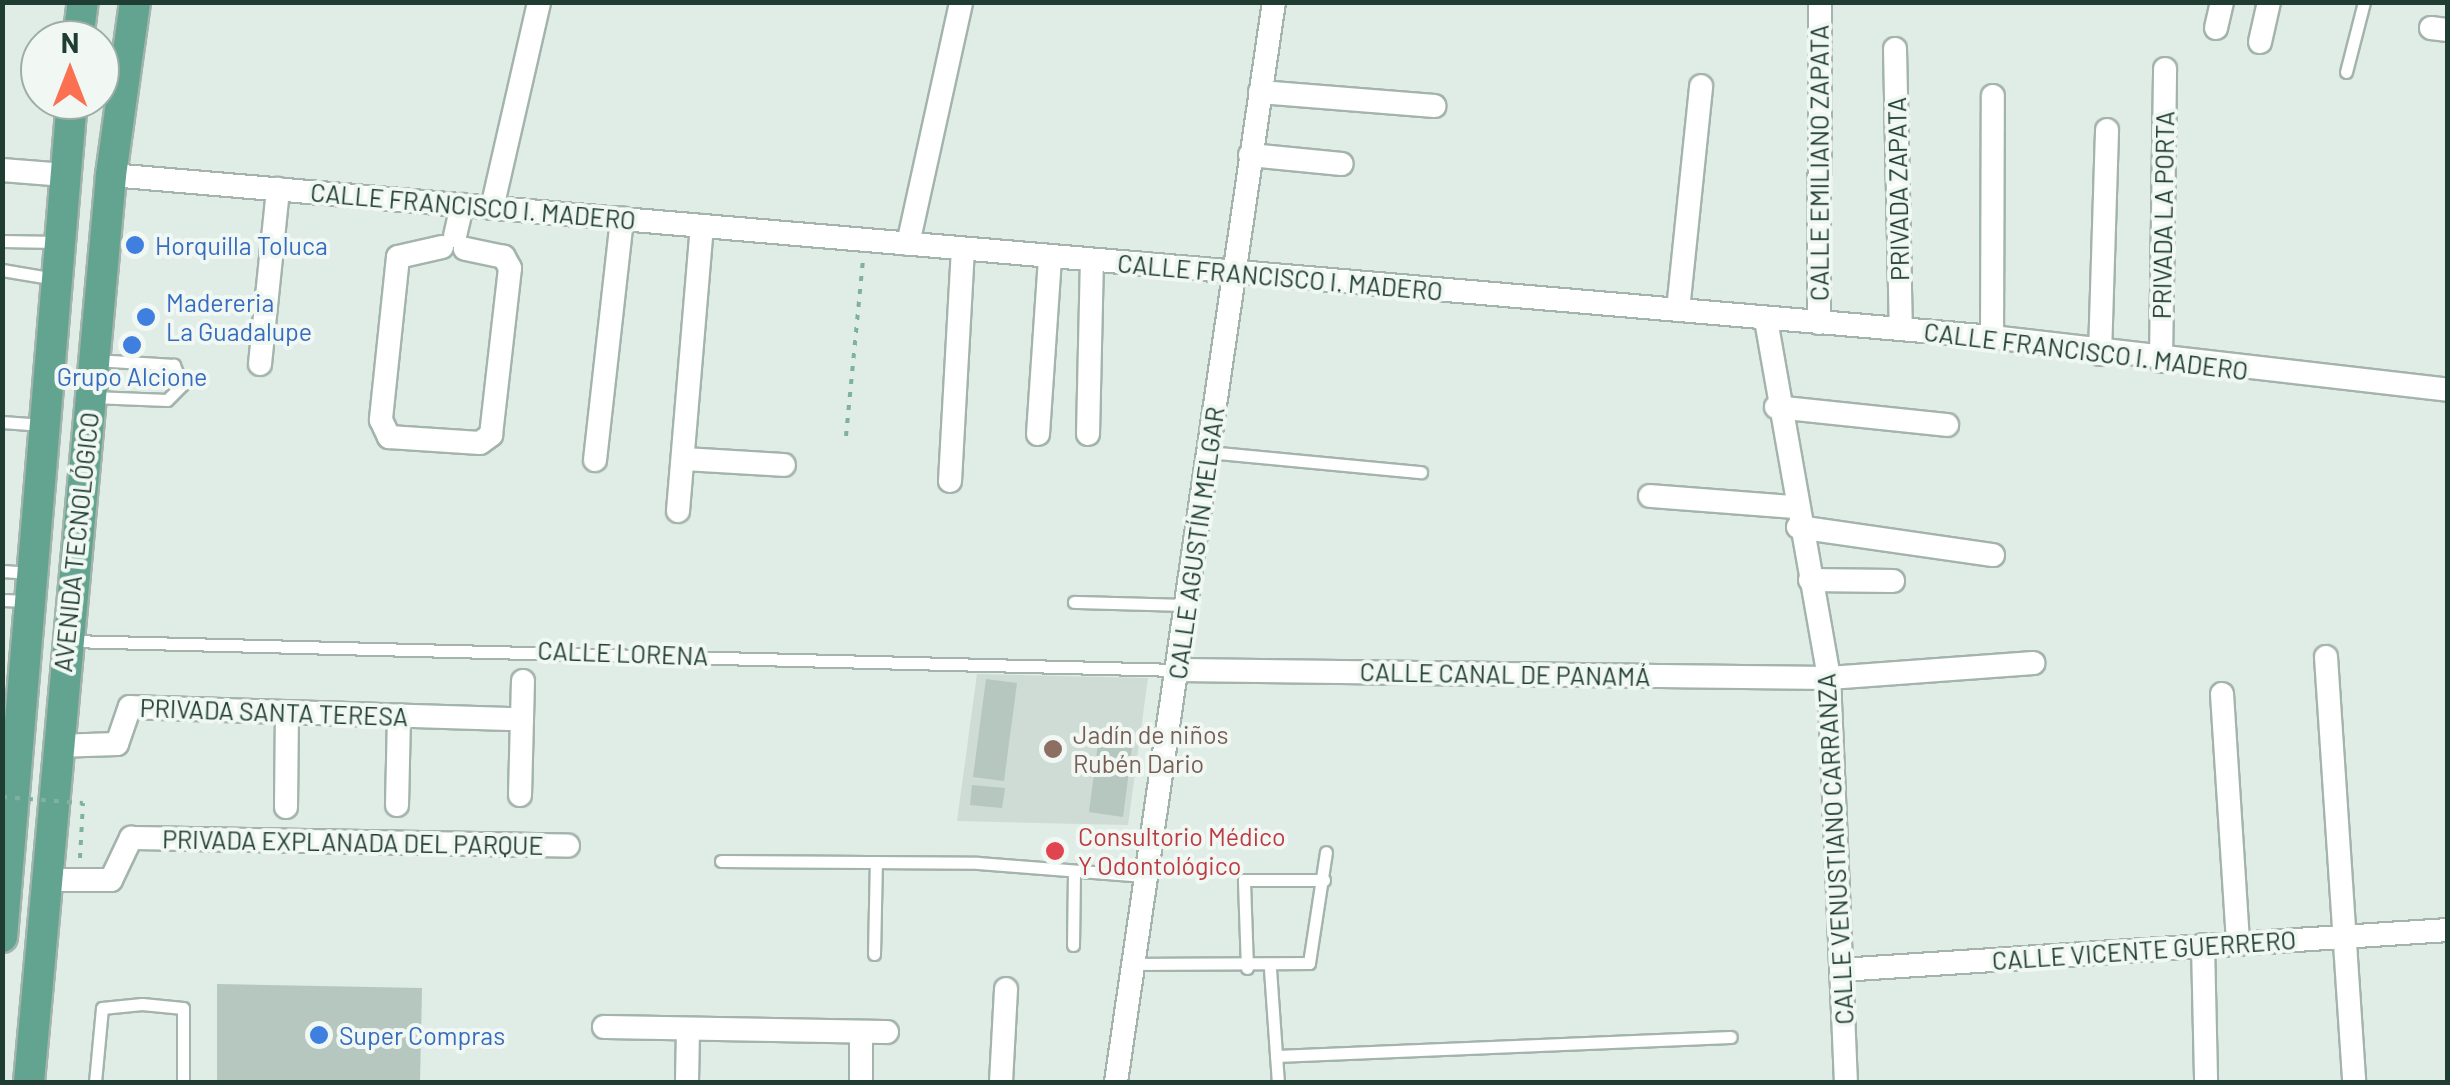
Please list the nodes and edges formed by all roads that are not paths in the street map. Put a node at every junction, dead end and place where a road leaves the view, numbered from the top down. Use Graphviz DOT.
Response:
graph roads {
  1 [pos="135,2"];
  2 [pos="538,2"];
  3 [pos="961,2"];
  4 [pos="1274,2"];
  5 [pos="1820,2"];
  6 [pos="2222,2"];
  7 [pos="2269,2"];
  8 [pos="2364,2"];
  9 [pos="2216,28"];
  10 [pos="2260,42"];
  11 [pos="1895,49"];
  12 [pos="2166,69"];
  13 [pos="2346,72"];
  14 [pos="1701,86"];
  15 [pos="1260,92"];
  16 [pos="1993,96"];
  17 [pos="1434,106"];
  18 [pos="70,120"];
  19 [pos="2106,130"];
  20 [pos="1250,155"];
  21 [pos="1342,164"];
  22 [pos="2,170"];
  23 [pos="66,175"];
  24 [pos="111,175"];
  25 [pos="278,189"];
  26 [pos="462,206"];
  27 [pos="492,208"];
  28 [pos="622,219"];
  29 [pos="702,226"];
  30 [pos="2,241"];
  31 [pos="59,242"];
  32 [pos="454,244"];
  33 [pos="908,244"];
  34 [pos="963,249"];
  35 [pos="1050,257"];
  36 [pos="1092,260"];
  37 [pos="2,270"];
  38 [pos="1232,273"];
  39 [pos="56,279"];
  40 [pos="1678,310"];
  41 [pos="1766,320"];
  42 [pos="1819,323"];
  43 [pos="1900,330"];
  44 [pos="1992,338"];
  45 [pos="2100,354"];
  46 [pos="95,360"];
  47 [pos="2160,361"];
  48 [pos="260,364"];
  49 [pos="2448,390"];
  50 [pos="91,397"];
  51 [pos="1776,407"];
  52 [pos="2,422"];
  53 [pos="43,425"];
  54 [pos="1947,425"];
  55 [pos="1038,434"];
  56 [pos="1088,434"];
  57 [pos="1208,452"];
  58 [pos="682,459"];
  59 [pos="595,460"];
  60 [pos="784,465"];
  61 [pos="1421,472"];
  62 [pos="39,474"];
  63 [pos="82,477"];
  64 [pos="950,481"];
  65 [pos="1650,496"];
  66 [pos="678,511"];
  67 [pos="1796,517"];
  68 [pos="1993,555"];
  69 [pos="1810,580"];
  70 [pos="1893,581"];
  71 [pos="16,586"];
  72 [pos="1074,602"];
  73 [pos="1189,605"];
  74 [pos="66,640"];
  75 [pos="2326,657"];
  76 [pos="2033,663"];
  77 [pos="1180,670"];
  78 [pos="1829,678"];
  79 [pos="522,681"];
  80 [pos="2222,694"];
  81 [pos="288,712"];
  82 [pos="399,716"];
  83 [pos="522,719"];
  84 [pos="56,746"];
  85 [pos="520,795"];
  86 [pos="397,804"];
  87 [pos="286,807"];
  88 [pos="568,846"];
  89 [pos="1326,852"];
  90 [pos="720,862"];
  91 [pos="876,862"];
  92 [pos="1074,875"];
  93 [pos="1144,876"];
  94 [pos="47,880"];
  95 [pos="1324,880"];
  96 [pos="2448,930"];
  97 [pos="2348,936"];
  98 [pos="2,937"];
  99 [pos="2238,943"];
  100 [pos="1073,945"];
  101 [pos="2204,945"];
  102 [pos="874,954"];
  103 [pos="1132,964"];
  104 [pos="1247,968"];
  105 [pos="1270,969"];
  106 [pos="1841,970"];
  107 [pos="1006,989"];
  108 [pos="604,1027"];
  109 [pos="688,1029"];
  110 [pos="861,1032"];
  111 [pos="887,1032"];
  112 [pos="1731,1038"];
  113 [pos="1276,1056"];
  114 [pos="29,1082"];
  115 [pos="95,1082"];
  116 [pos="183,1082"];
  117 [pos="686,1082"];
  118 [pos="860,1082"];
  119 [pos="1001,1082"];
  120 [pos="1116,1082"];
  121 [pos="1278,1082"];
  122 [pos="1846,1082"];
  123 [pos="2206,1082"];
  124 [pos="2354,1082"];
  1 -- 24 [label="main road, AVENIDA TECNOLÓGICO"];
  2 -- 27 [label="street"];
  3 -- 33 [label="street"];
  4 -- 15 [label="street, CALLE AGUSTÍN MELGAR"];
  5 -- 42 [label="street, CALLE EMILIANO ZAPATA"];
  6 -- 9 [label="street"];
  7 -- 10 [label="street"];
  8 -- 13 [label="lane"];
  11 -- 43 [label="street, PRIVADA ZAPATA"];
  12 -- 47 [label="street, PRIVADA LA PORTA"];
  14 -- 40 [label="street"];
  15 -- 17 [label="street"];
  15 -- 20 [label="street, CALLE AGUSTÍN MELGAR"];
  16 -- 44 [label="street"];
  18 -- 23 [label="main road, AVENIDA TECNOLÓGICO"];
  19 -- 45 [label="street"];
  20 -- 21 [label="street"];
  20 -- 38 [label="street, CALLE AGUSTÍN MELGAR"];
  22 -- 23 [label="street"];
  23 -- 31 [label="main road, AVENIDA TECNOLÓGICO"];
  24 -- 25 [label="street, CALLE FRANCISCO I. MADERO"];
  24 -- 46 [label="main road, AVENIDA TECNOLÓGICO"];
  25 -- 26 [label="street, CALLE FRANCISCO I. MADERO"];
  25 -- 48 [label="street"];
  26 -- 27 [label="street, CALLE FRANCISCO I. MADERO"];
  26 -- 32 [label="street"];
  27 -- 28 [label="street, CALLE FRANCISCO I. MADERO"];
  28 -- 29 [label="street, CALLE FRANCISCO I. MADERO"];
  28 -- 59 [label="street"];
  29 -- 33 [label="street, CALLE FRANCISCO I. MADERO"];
  29 -- 58 [label="street"];
  30 -- 31 [label="lane"];
  31 -- 39 [label="main road, AVENIDA TECNOLÓGICO"];
  32 -- 32 [label="street"];
  33 -- 34 [label="street, CALLE FRANCISCO I. MADERO"];
  34 -- 35 [label="street, CALLE FRANCISCO I. MADERO"];
  34 -- 64 [label="street"];
  35 -- 36 [label="street, CALLE FRANCISCO I. MADERO"];
  35 -- 55 [label="street"];
  36 -- 38 [label="street, CALLE FRANCISCO I. MADERO"];
  36 -- 56 [label="street"];
  37 -- 39 [label="lane"];
  38 -- 40 [label="street, CALLE FRANCISCO I. MADERO"];
  38 -- 57 [label="street, CALLE AGUSTÍN MELGAR"];
  39 -- 53 [label="main road, AVENIDA TECNOLÓGICO"];
  40 -- 41 [label="street, CALLE FRANCISCO I. MADERO"];
  41 -- 42 [label="street, CALLE FRANCISCO I. MADERO"];
  41 -- 51 [label="street, CALLE VENUSTIANO CARRANZA"];
  42 -- 43 [label="street, CALLE FRANCISCO I. MADERO"];
  43 -- 44 [label="street, CALLE FRANCISCO I. MADERO"];
  44 -- 45 [label="street, CALLE FRANCISCO I. MADERO"];
  45 -- 47 [label="street, CALLE FRANCISCO I. MADERO"];
  46 -- 50 [label="main road, AVENIDA TECNOLÓGICO"];
  46 -- 50 [label="lane"];
  47 -- 49 [label="street, CALLE FRANCISCO I. MADERO"];
  50 -- 63 [label="main road, AVENIDA TECNOLÓGICO"];
  51 -- 54 [label="street"];
  51 -- 67 [label="street, CALLE VENUSTIANO CARRANZA"];
  52 -- 53 [label="lane"];
  53 -- 62 [label="main road, AVENIDA TECNOLÓGICO"];
  57 -- 61 [label="lane"];
  57 -- 73 [label="street, CALLE AGUSTÍN MELGAR"];
  58 -- 60 [label="street"];
  58 -- 66 [label="street"];
  62 -- 63 [label="main road"];
  62 -- 71 [label="main road, AVENIDA TECNOLÓGICO"];
  63 -- 74 [label="main road, AVENIDA TECNOLÓGICO"];
  65 -- 67 [label="street"];
  67 -- 68 [label="street"];
  67 -- 69 [label="street, CALLE VENUSTIANO CARRANZA"];
  69 -- 70 [label="street"];
  69 -- 78 [label="street, CALLE VENUSTIANO CARRANZA"];
  71 -- 98 [label="main road, AVENIDA TECNOLÓGICO"];
  72 -- 73 [label="lane"];
  73 -- 77 [label="street, CALLE AGUSTÍN MELGAR"];
  74 -- 77 [label="lane, CALLE LORENA"];
  74 -- 84 [label="main road, AVENIDA TECNOLÓGICO"];
  75 -- 97 [label="street"];
  76 -- 78 [label="street, CALLE CANAL DE PANAMÁ"];
  77 -- 78 [label="street, CALLE CANAL DE PANAMÁ"];
  77 -- 93 [label="street, CALLE AGUSTÍN MELGAR"];
  78 -- 106 [label="street, CALLE VENUSTIANO CARRANZA"];
  79 -- 83 [label="street"];
  80 -- 99 [label="street"];
  81 -- 82 [label="street, PRIVADA SANTA TERESA"];
  81 -- 84 [label="street, PRIVADA SANTA TERESA"];
  81 -- 87 [label="street"];
  82 -- 83 [label="street, PRIVADA SANTA TERESA"];
  82 -- 86 [label="street"];
  83 -- 85 [label="street"];
  84 -- 94 [label="main road, AVENIDA TECNOLÓGICO"];
  88 -- 94 [label="street, PRIVADA EXPLANADA DEL PARQUE"];
  89 -- 95 [label="lane"];
  90 -- 91 [label="lane"];
  91 -- 92 [label="lane"];
  91 -- 102 [label="lane"];
  92 -- 93 [label="lane"];
  92 -- 100 [label="lane"];
  93 -- 103 [label="street, CALLE AGUSTÍN MELGAR"];
  94 -- 114 [label="main road, AVENIDA TECNOLÓGICO"];
  95 -- 104 [label="lane"];
  95 -- 105 [label="lane"];
  96 -- 97 [label="street, CALLE VICENTE GUERRERO"];
  97 -- 99 [label="street, CALLE VICENTE GUERRERO"];
  97 -- 124 [label="street"];
  99 -- 101 [label="street, CALLE VICENTE GUERRERO"];
  101 -- 106 [label="street, CALLE VICENTE GUERRERO"];
  101 -- 123 [label="street"];
  103 -- 104 [label="lane"];
  103 -- 120 [label="street, CALLE AGUSTÍN MELGAR"];
  104 -- 105 [label="lane"];
  105 -- 113 [label="lane"];
  106 -- 122 [label="street, CALLE VENUSTIANO CARRANZA"];
  107 -- 119 [label="street"];
  108 -- 109 [label="street"];
  109 -- 110 [label="street"];
  109 -- 117 [label="street"];
  110 -- 111 [label="street"];
  110 -- 118 [label="street"];
  112 -- 113 [label="lane"];
  113 -- 121 [label="lane"];
  115 -- 116 [label="lane"];
}
